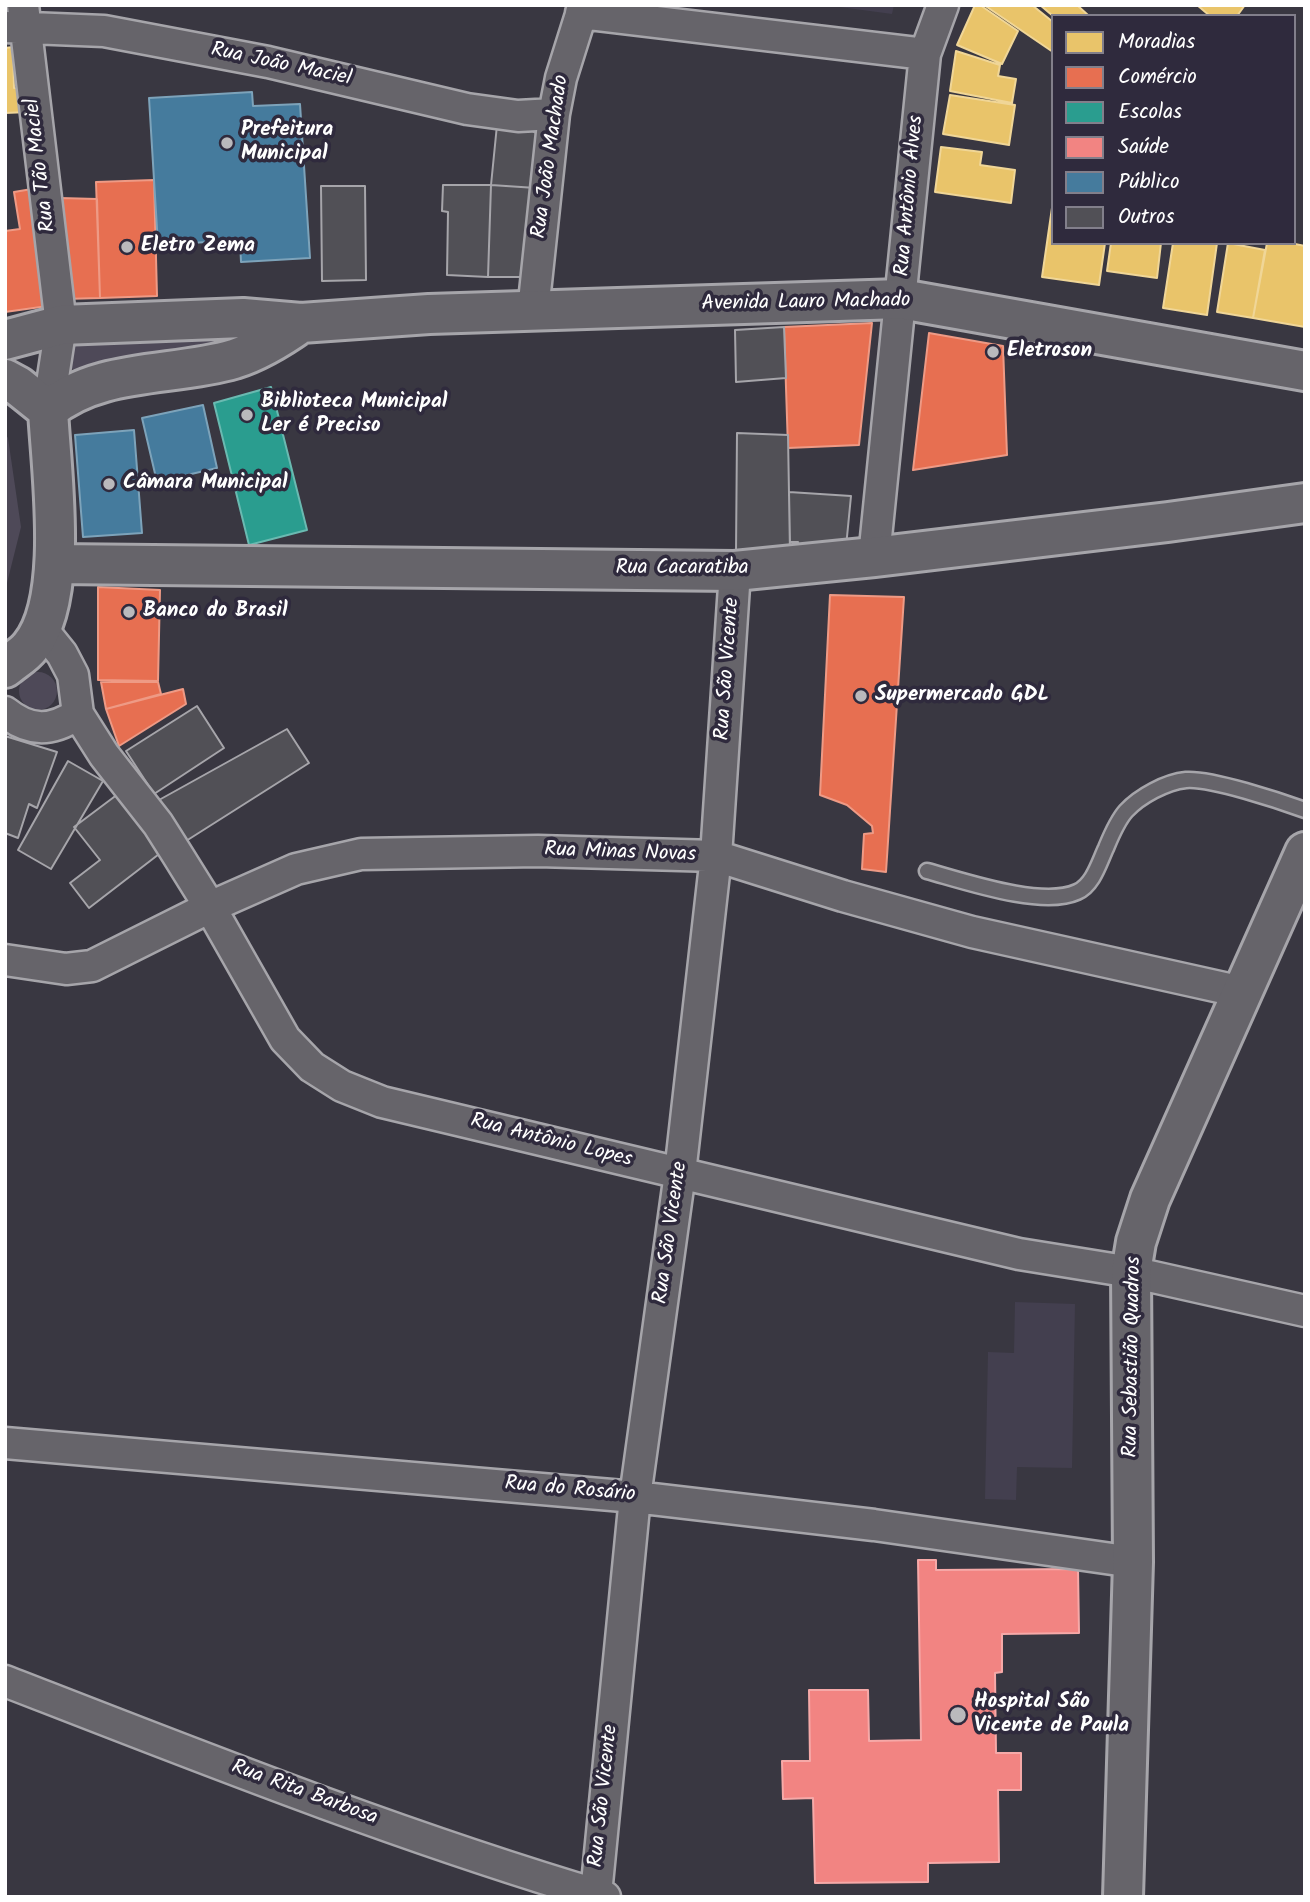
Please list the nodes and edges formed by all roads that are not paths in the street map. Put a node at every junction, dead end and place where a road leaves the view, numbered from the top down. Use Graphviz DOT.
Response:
graph roads {
  1 [pos="943,5"];
  2 [pos="583,9"];
  3 [pos="18,20"];
  4 [pos="925,54"];
  5 [pos="554,114"];
  6 [pos="901,299"];
  7 [pos="533,311"];
  8 [pos="301,323"];
  9 [pos="61,325"];
  10 [pos="5,340"];
  11 [pos="1305,371"];
  12 [pos="5,379"];
  13 [pos="48,410"];
  14 [pos="1305,503"];
  15 [pos="874,557"];
  16 [pos="56,564"];
  17 [pos="735,570"];
  18 [pos="41,628"];
  19 [pos="5,668"];
  20 [pos="5,712"];
  21 [pos="78,714"];
  22 [pos="1305,810"];
  23 [pos="716,856"];
  24 [pos="927,871"];
  25 [pos="1300,877"];
  26 [pos="210,907"];
  27 [pos="5,960"];
  28 [pos="1242,992"];
  29 [pos="680,1173"];
  30 [pos="1131,1272"];
  31 [pos="1305,1311"];
  32 [pos="5,1443"];
  33 [pos="635,1497"];
  34 [pos="1133,1562"];
  35 [pos="5,1681"];
  36 [pos="601,1895"];
  37 [pos="1123,1897"];
  1 -- 4 [label="street, Rua Antônio Alves"];
  2 -- 4 [label="street"];
  2 -- 5 [label="street, Rua João Machado"];
  3 -- 5 [label="street, Rua João Maciel"];
  3 -- 9 [label="street, Rua Tão Maciel"];
  4 -- 6 [label="street, Rua Antônio Alves"];
  5 -- 7 [label="street, Rua João Machado"];
  6 -- 7 [label="street, Avenida Lauro Machado"];
  6 -- 11 [label="street, Avenida Lauro Machado"];
  6 -- 15 [label="street, Rua Antônio Alves"];
  7 -- 8 [label="street, Avenida Lauro Machado"];
  8 -- 9 [label="street, Avenida Lauro Machado"];
  8 -- 13 [label="street, Avenida Lauro Machado"];
  9 -- 10 [label="street, Avenida Lauro Machado"];
  9 -- 13 [label="street, Rua Tão Maciel"];
  12 -- 13 [label="street"];
  13 -- 16 [label="street"];
  14 -- 15 [label="street, Rua Cacaratiba"];
  15 -- 17 [label="street, Rua Cacaratiba"];
  16 -- 17 [label="street, Rua Cacaratiba"];
  16 -- 18 [label="street"];
  17 -- 23 [label="street, Rua São Vicente"];
  18 -- 19 [label="street"];
  18 -- 21 [label="street, Rua Antônio Lopes"];
  20 -- 21 [label="street"];
  21 -- 26 [label="street, Rua Antônio Lopes"];
  22 -- 24 [label="lane"];
  23 -- 26 [label="street, Rua Minas Novas"];
  23 -- 28 [label="street, Rua Minas Novas"];
  23 -- 29 [label="street, Rua São Vicente"];
  25 -- 28 [label="street, Rua Sebastião Quadros"];
  26 -- 27 [label="street, Rua Minas Novas"];
  26 -- 29 [label="street, Rua Antônio Lopes"];
  28 -- 30 [label="street, Rua Sebastião Quadros"];
  29 -- 30 [label="street, Rua Antônio Lopes"];
  29 -- 33 [label="street, Rua São Vicente"];
  30 -- 31 [label="street, Rua Antônio Lopes"];
  30 -- 34 [label="street, Rua Sebastião Quadros"];
  32 -- 33 [label="street, Rua do Rosário"];
  33 -- 34 [label="street, Rua do Rosário"];
  33 -- 36 [label="street, Rua São Vicente"];
  34 -- 37 [label="street, Rua Sebastião Quadros"];
  35 -- 36 [label="street, Rua Rita Barbosa"];
}
